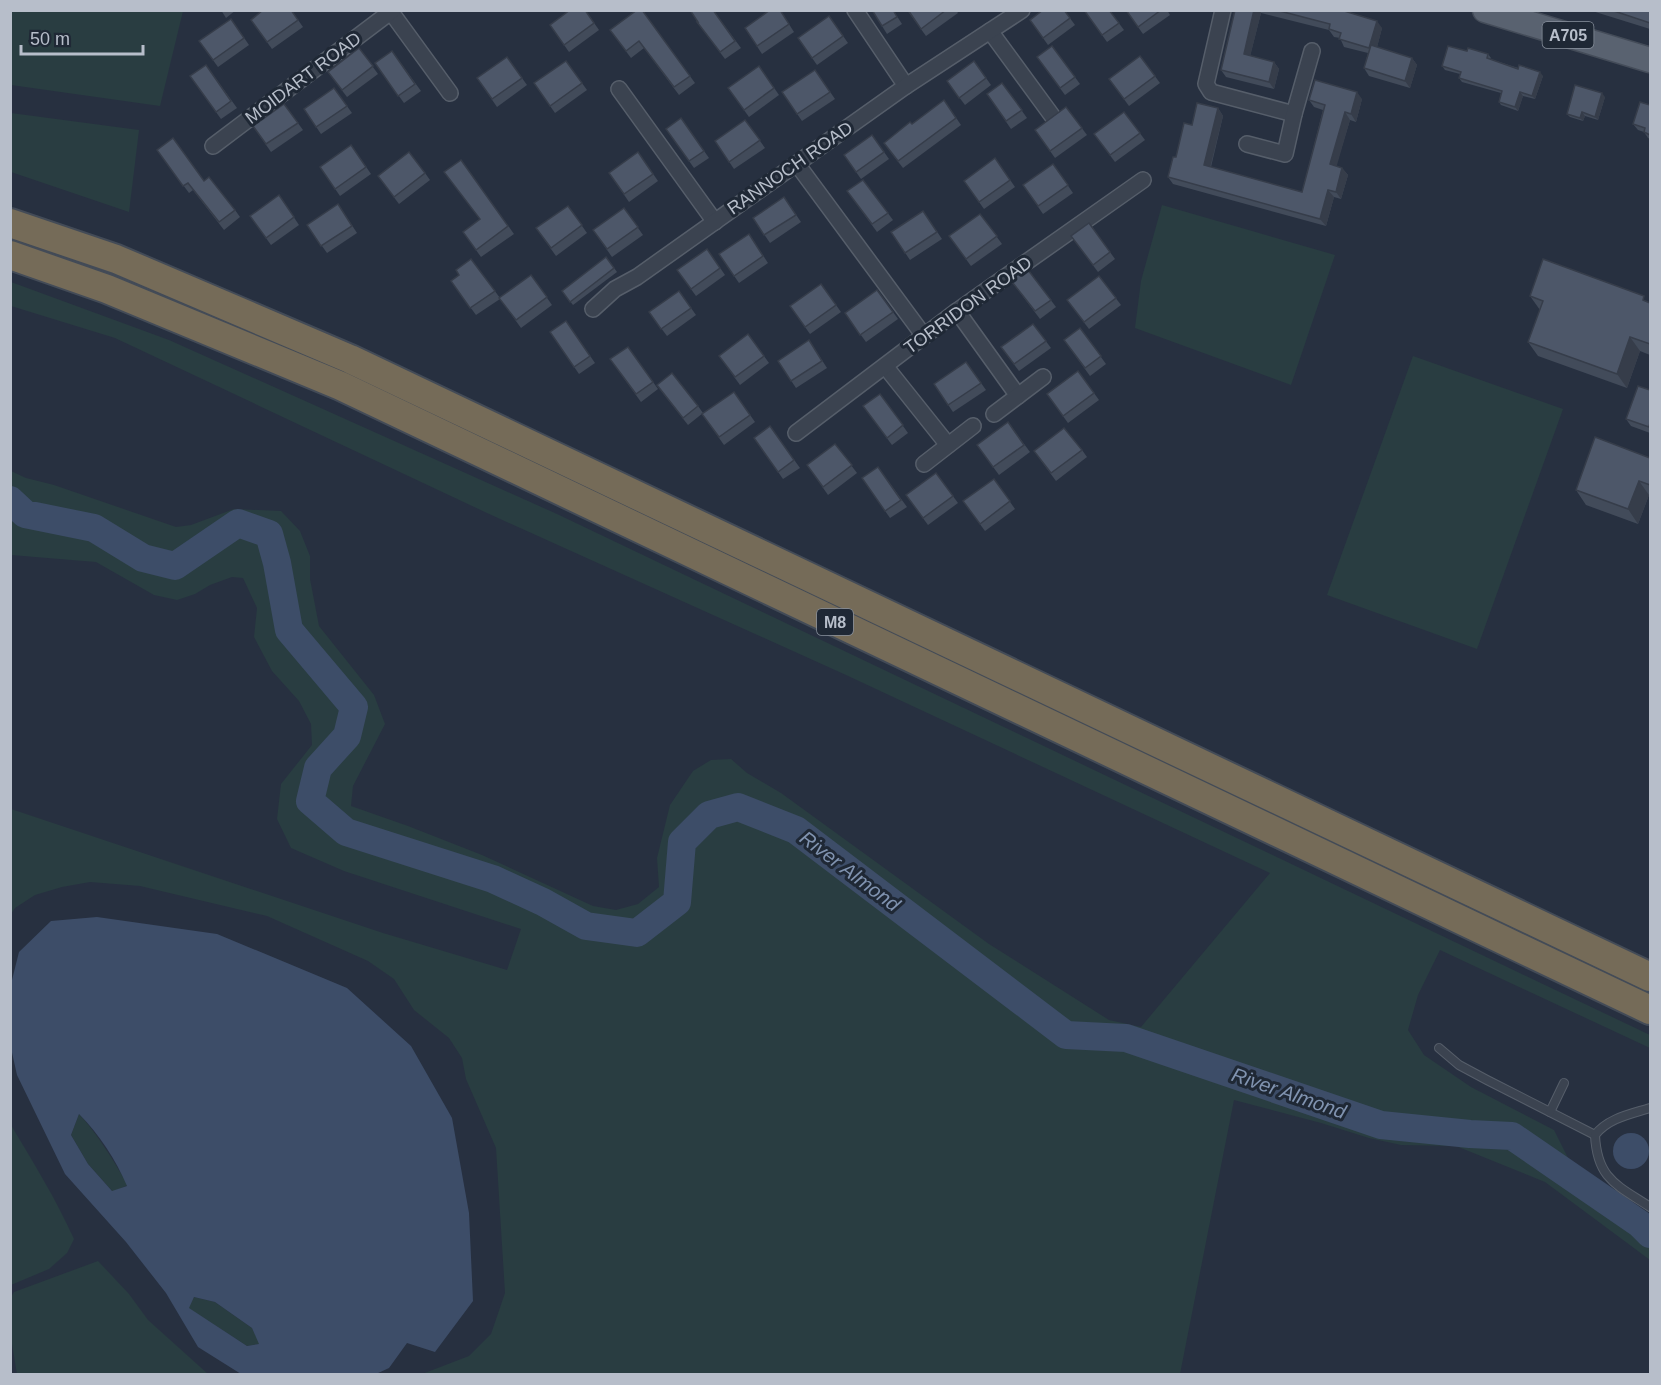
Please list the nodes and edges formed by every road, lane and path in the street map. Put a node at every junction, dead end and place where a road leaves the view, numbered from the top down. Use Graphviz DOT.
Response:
graph roads {
  1 [pos="855,10"];
  2 [pos="1022,10"];
  3 [pos="1223,10"];
  4 [pos="1485,10"];
  5 [pos="392,11"];
  6 [pos="990,31"];
  7 [pos="1312,51"];
  8 [pos="1650,60"];
  9 [pos="906,86"];
  10 [pos="619,89"];
  11 [pos="450,93"];
  12 [pos="1294,114"];
  13 [pos="1053,117"];
  14 [pos="1247,144"];
  15 [pos="213,146"];
  16 [pos="797,164"];
  17 [pos="1143,180"];
  18 [pos="715,222"];
  19 [pos="10,223"];
  20 [pos="10,255"];
  21 [pos="594,309"];
  22 [pos="957,311"];
  23 [pos="924,336"];
  24 [pos="885,366"];
  25 [pos="1043,377"];
  26 [pos="1018,396"];
  27 [pos="994,414"];
  28 [pos="973,426"];
  29 [pos="796,434"];
  30 [pos="948,445"];
  31 [pos="924,464"];
  32 [pos="1650,977"];
  33 [pos="1650,1010"];
  34 [pos="1439,1048"];
  35 [pos="1564,1083"];
  36 [pos="1650,1108"];
  37 [pos="1550,1112"];
  38 [pos="1595,1135"];
  39 [pos="1650,1207"];
  1 -- 9 [label="street"];
  2 -- 6 [label="street, RANNOCH ROAD"];
  3 -- 12 [label="street"];
  4 -- 8 [label="main road, A705"];
  5 -- 11 [label="street"];
  5 -- 15 [label="street, MOIDART ROAD"];
  6 -- 9 [label="street, RANNOCH ROAD"];
  6 -- 13 [label="street"];
  7 -- 12 [label="street"];
  9 -- 16 [label="street, RANNOCH ROAD"];
  10 -- 18 [label="street"];
  12 -- 14 [label="street"];
  16 -- 18 [label="street, RANNOCH ROAD"];
  16 -- 23 [label="street"];
  17 -- 22 [label="street, TORRIDON ROAD"];
  18 -- 21 [label="street, RANNOCH ROAD"];
  19 -- 32 [label="highway, M8"];
  20 -- 33 [label="highway, M8"];
  22 -- 23 [label="street, TORRIDON ROAD"];
  22 -- 26 [label="street"];
  23 -- 24 [label="street, TORRIDON ROAD"];
  24 -- 29 [label="street, TORRIDON ROAD"];
  24 -- 30 [label="street"];
  25 -- 26 [label="street"];
  26 -- 27 [label="street"];
  28 -- 30 [label="street"];
  30 -- 31 [label="street"];
  34 -- 37 [label="lane"];
  35 -- 37 [label="lane"];
  36 -- 38 [label="lane"];
  37 -- 38 [label="lane"];
  38 -- 39 [label="lane"];
}
